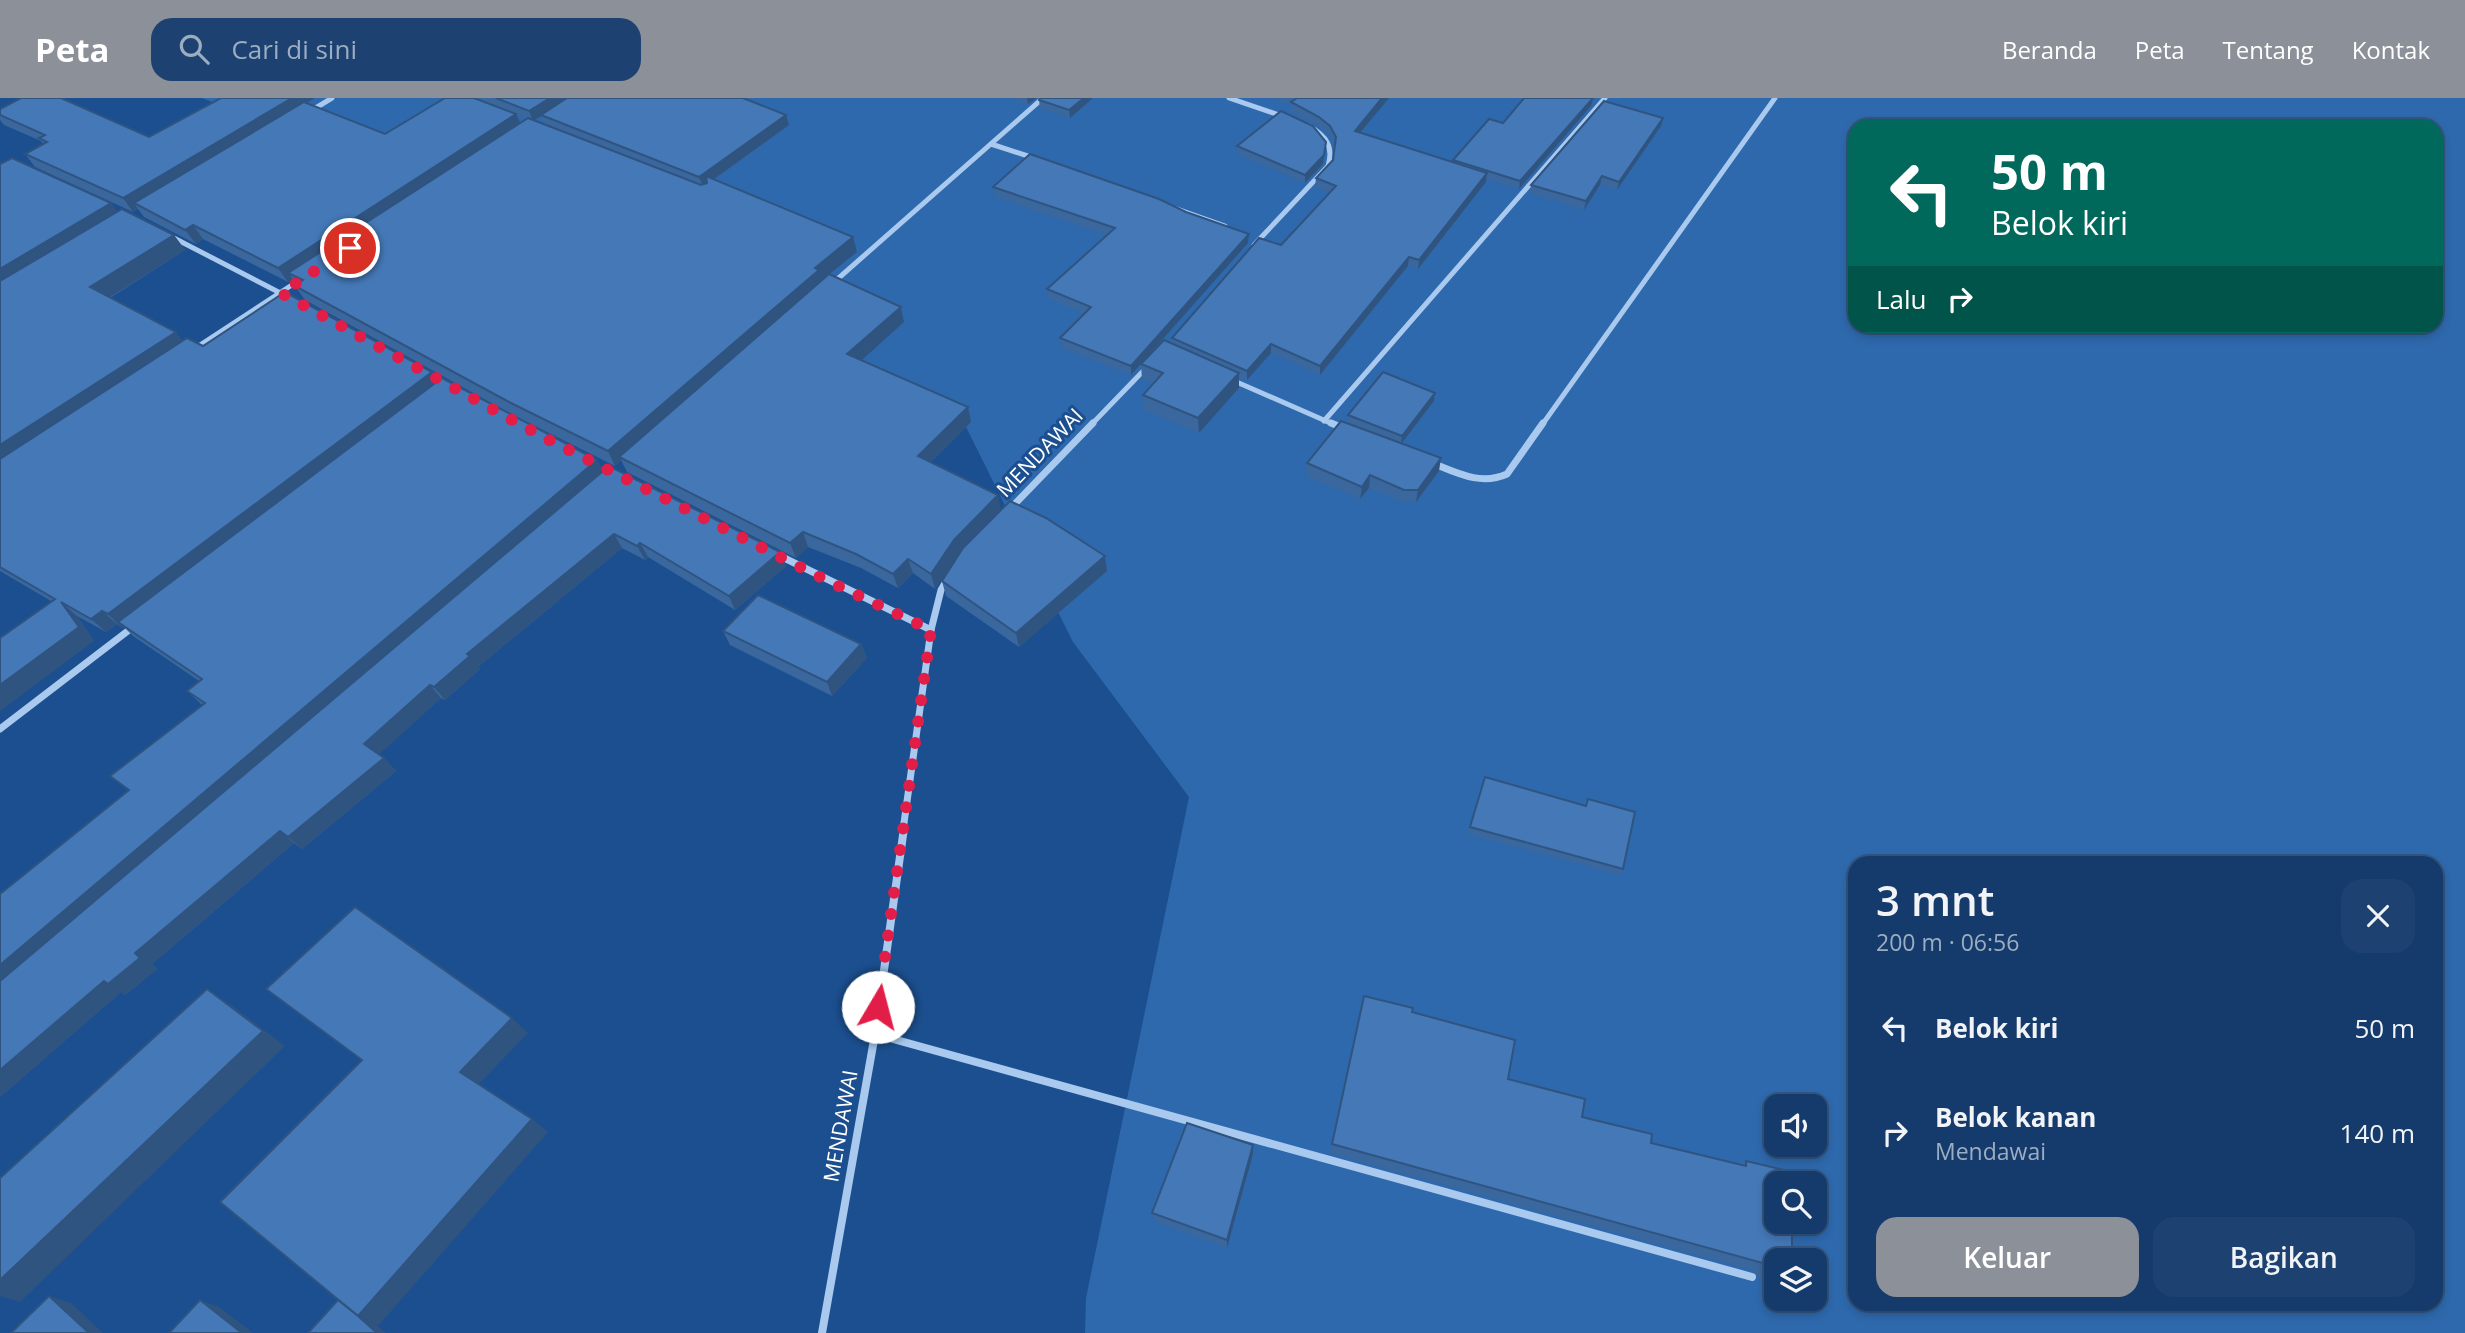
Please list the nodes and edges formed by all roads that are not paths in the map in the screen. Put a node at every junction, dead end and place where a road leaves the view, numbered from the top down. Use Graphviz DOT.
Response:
graph roads {
  1 [pos="332,98"];
  2 [pos="1043,98"];
  3 [pos="1229,98"];
  4 [pos="1260,98"];
  5 [pos="1605,98"];
  6 [pos="1775,98"];
  7 [pos="1252,105"];
  8 [pos="297,119"];
  9 [pos="1288,119"];
  10 [pos="1301,123"];
  11 [pos="991,144"];
  12 [pos="1043,162"];
  13 [pos="1171,206"];
  14 [pos="1235,229"];
  15 [pos="158,230"];
  16 [pos="1247,233"];
  17 [pos="1260,238"];
  18 [pos="1251,248"];
  19 [pos="304,278"];
  20 [pos="825,290"];
  21 [pos="281,293"];
  22 [pos="293,299"];
  23 [pos="187,354"];
  24 [pos="1154,359"];
  25 [pos="1226,377"];
  26 [pos="1324,421"];
  27 [pos="1350,431"];
  28 [pos="1427,461"];
  29 [pos="1000,519"];
  30 [pos="762,547"];
  31 [pos="951,573"];
  32 [pos="143,620"];
  33 [pos="931,630"];
  34 [pos="0,729"];
  35 [pos="875,1034"];
  36 [pos="1752,1277"];
  37 [pos="822,1333"];
  1 -- 8 [label="street"];
  2 -- 11 [label="street"];
  3 -- 7 [label="street"];
  4 -- 7 [label="street"];
  5 -- 26 [label="street"];
  6 -- 28 [label="street"];
  7 -- 9 [label="street"];
  10 -- 17 [label="street"];
  11 -- 12 [label="street"];
  11 -- 20 [label="street"];
  13 -- 14 [label="street"];
  15 -- 21 [label="street"];
  16 -- 17 [label="street"];
  17 -- 18 [label="street"];
  19 -- 21 [label="street"];
  21 -- 22 [label="street"];
  21 -- 23 [label="street"];
  24 -- 29 [label="street, MENDAWAI"];
  25 -- 26 [label="street"];
  26 -- 27 [label="street"];
  30 -- 33 [label="street"];
  31 -- 33 [label="street, MENDAWAI"];
  32 -- 34 [label="street"];
  33 -- 35 [label="street, MENDAWAI"];
  35 -- 36 [label="street"];
  35 -- 37 [label="street, MENDAWAI"];
}
